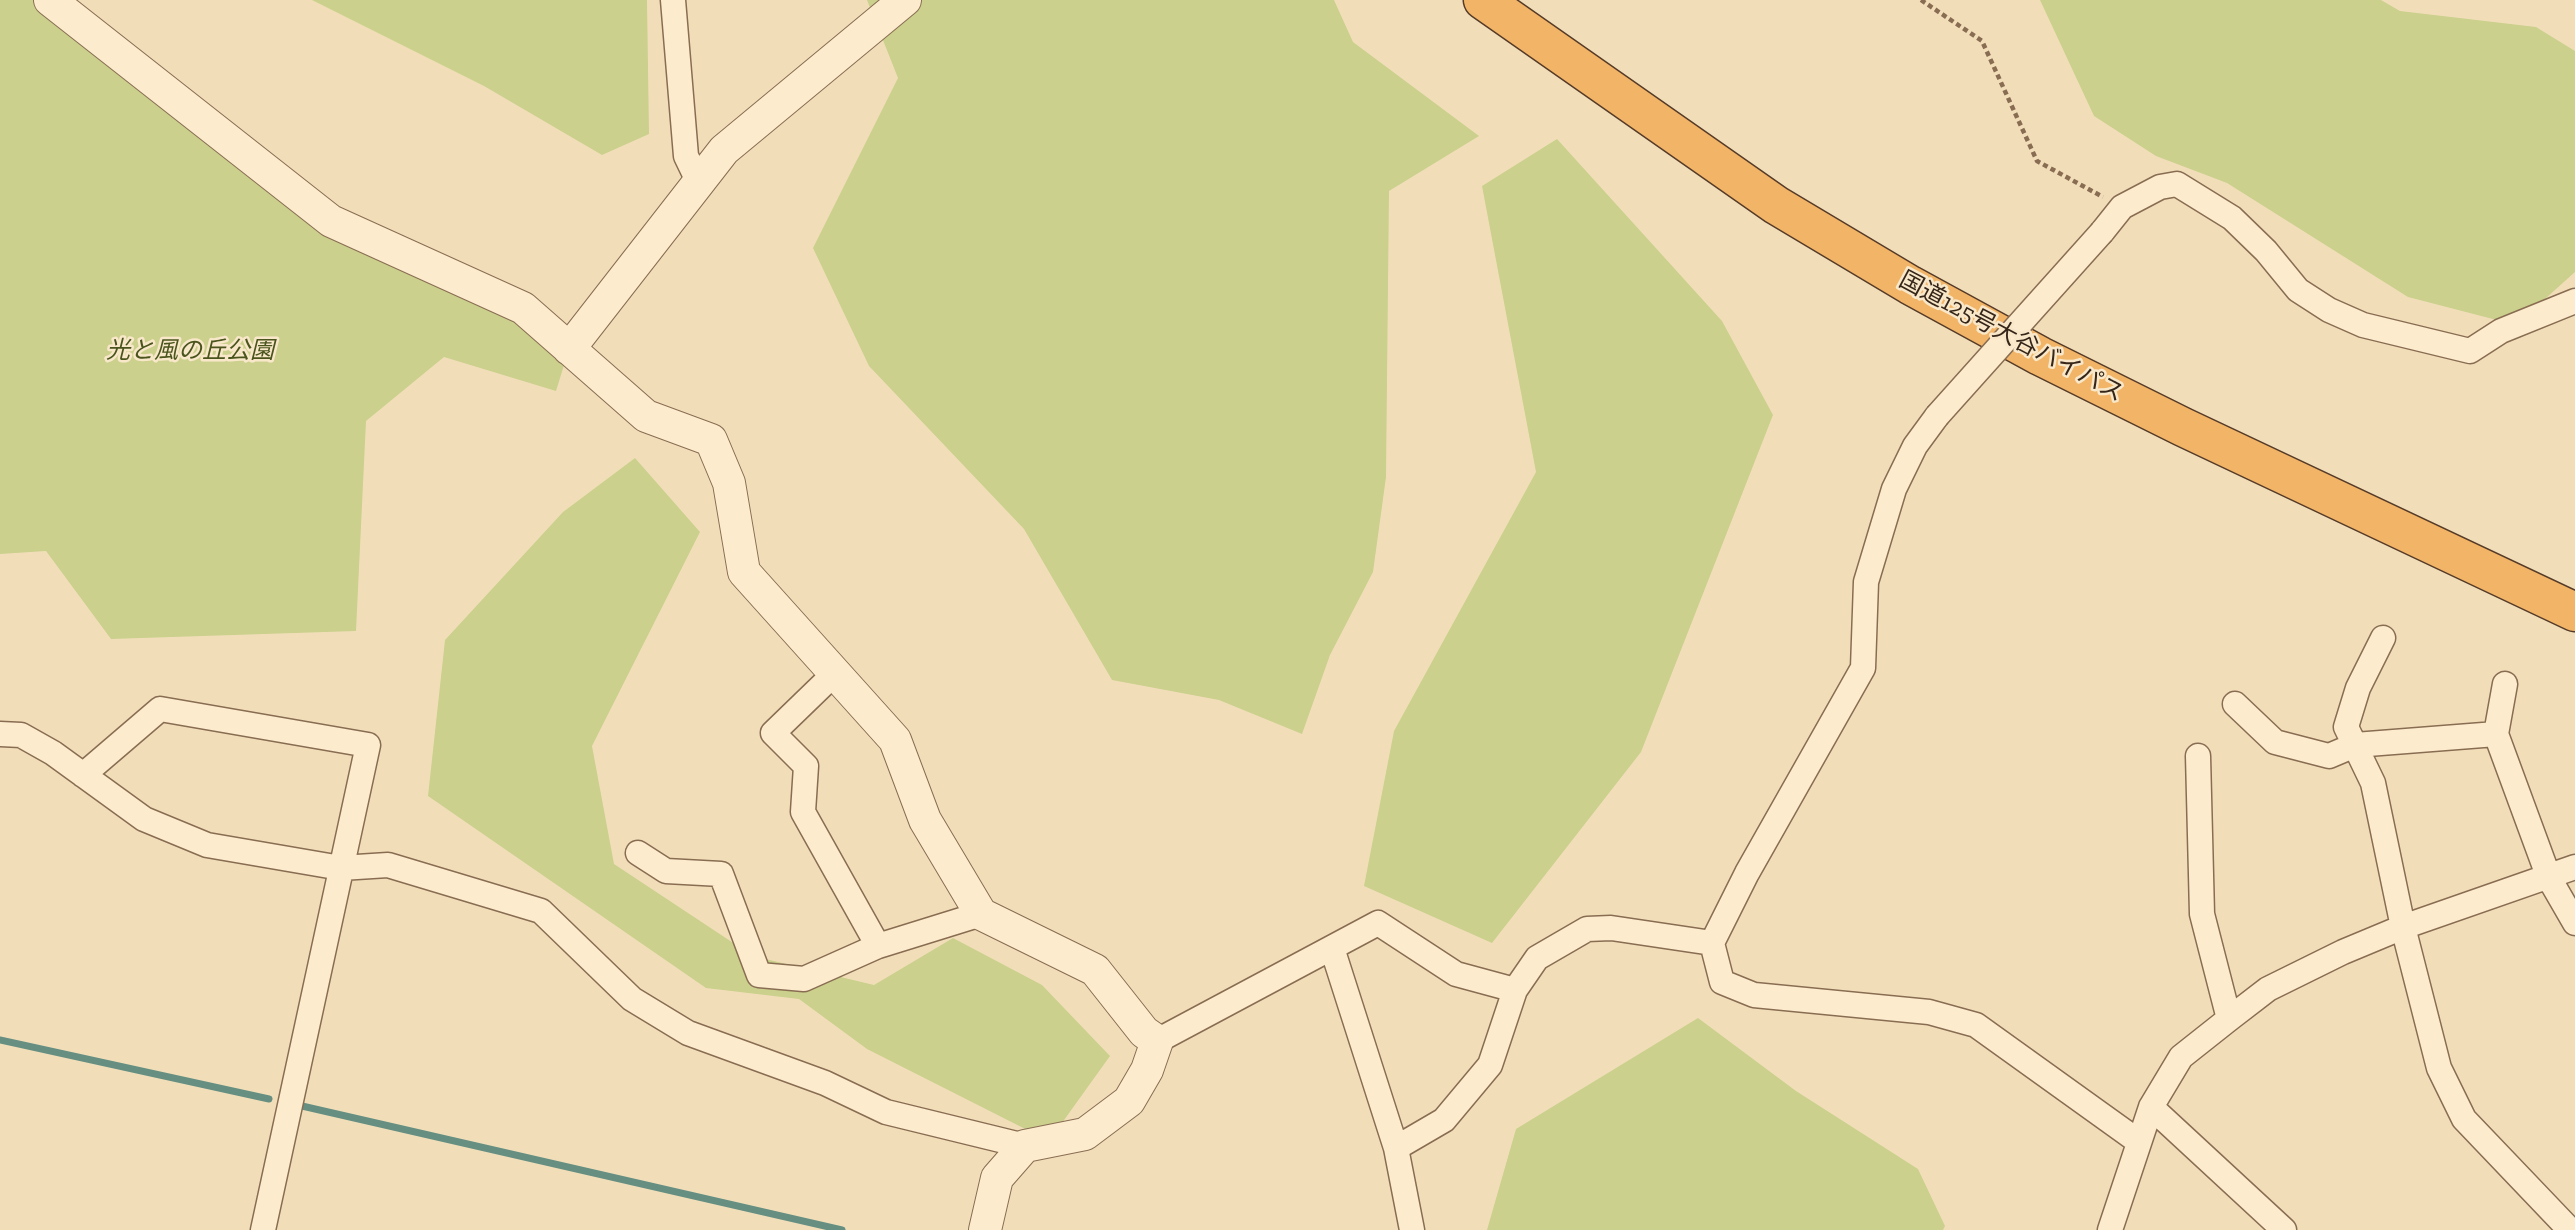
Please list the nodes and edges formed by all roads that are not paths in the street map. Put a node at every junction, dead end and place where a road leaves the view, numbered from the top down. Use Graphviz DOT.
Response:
graph roads {
  1 [pos="50,0"];
  2 [pos="673,0"];
  3 [pos="905,0"];
  4 [pos="1483,0"];
  5 [pos="699,183"];
  6 [pos="2575,300"];
  7 [pos="569,349"];
  8 [pos="2575,612"];
  9 [pos="2383,638"];
  10 [pos="835,673"];
  11 [pos="2505,684"];
  12 [pos="2235,704"];
  13 [pos="0,734"];
  14 [pos="2496,734"];
  15 [pos="2355,745"];
  16 [pos="2198,756"];
  17 [pos="83,775"];
  18 [pos="638,853"];
  19 [pos="2575,867"];
  20 [pos="341,868"];
  21 [pos="2549,878"];
  22 [pos="981,914"];
  23 [pos="2575,923"];
  24 [pos="2403,927"];
  25 [pos="1712,943"];
  26 [pos="878,946"];
  27 [pos="1332,948"];
  28 [pos="1515,990"];
  29 [pos="2229,1019"];
  30 [pos="1157,1041"];
  31 [pos="2151,1107"];
  32 [pos="2139,1142"];
  33 [pos="1025,1146"];
  34 [pos="1396,1148"];
  35 [pos="263,1230"];
  36 [pos="985,1230"];
  37 [pos="1412,1230"];
  38 [pos="2110,1230"];
  39 [pos="2284,1230"];
  40 [pos="2570,1230"];
  1 -- 7 [label="street"];
  2 -- 5 [label="street"];
  3 -- 5 [label="street"];
  4 -- 8 [label="highway, 国道125号大谷バイパス"];
  5 -- 7 [label="street"];
  6 -- 25 [label="street, bridge"];
  7 -- 10 [label="street"];
  9 -- 15 [label="street"];
  10 -- 22 [label="street"];
  10 -- 26 [label="street"];
  11 -- 14 [label="street"];
  12 -- 15 [label="street"];
  13 -- 17 [label="street"];
  14 -- 15 [label="street"];
  14 -- 21 [label="street"];
  15 -- 24 [label="street"];
  16 -- 29 [label="street"];
  17 -- 20 [label="street"];
  17 -- 20 [label="street"];
  18 -- 26 [label="street"];
  19 -- 21 [label="street"];
  20 -- 33 [label="street"];
  20 -- 35 [label="street"];
  21 -- 23 [label="street"];
  21 -- 24 [label="street"];
  22 -- 26 [label="street"];
  22 -- 30 [label="street"];
  24 -- 29 [label="street"];
  24 -- 40 [label="street"];
  25 -- 28 [label="street"];
  25 -- 32 [label="street"];
  27 -- 28 [label="street"];
  27 -- 30 [label="street"];
  27 -- 34 [label="street"];
  28 -- 34 [label="street"];
  29 -- 31 [label="street"];
  30 -- 33 [label="street"];
  31 -- 32 [label="street"];
  31 -- 39 [label="street"];
  32 -- 38 [label="street"];
  33 -- 36 [label="street"];
  34 -- 37 [label="street"];
}
